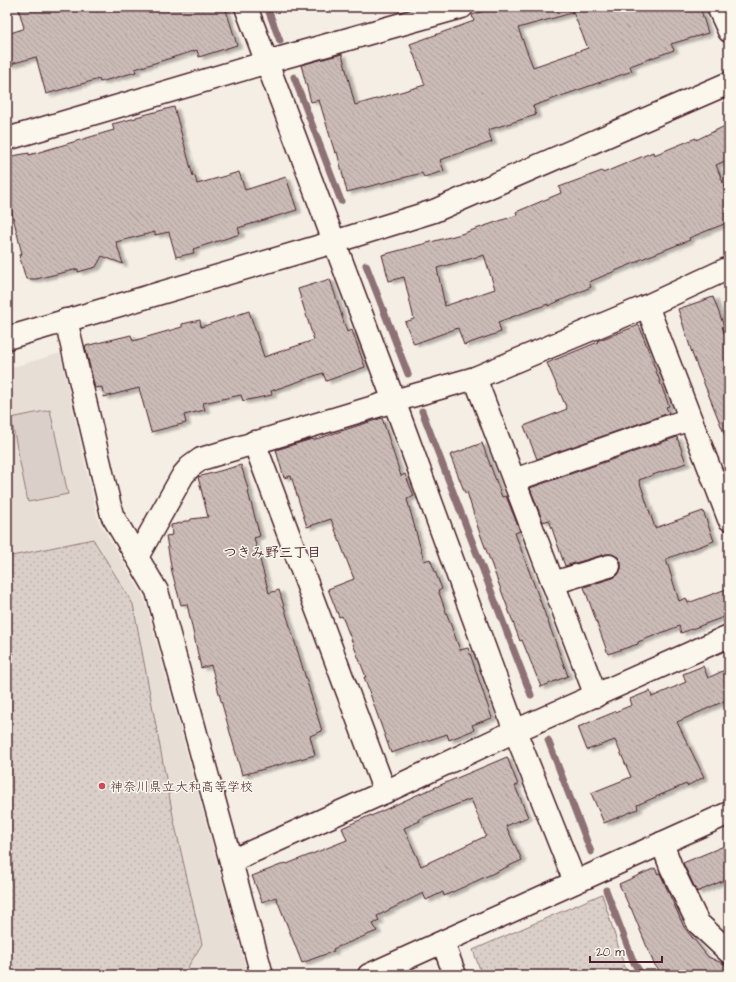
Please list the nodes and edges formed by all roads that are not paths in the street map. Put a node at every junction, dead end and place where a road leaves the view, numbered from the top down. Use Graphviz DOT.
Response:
graph roads {
  1 [pos="246,7"];
  2 [pos="462,7"];
  3 [pos="718,7"];
  4 [pos="729,31"];
  5 [pos="267,62"];
  6 [pos="729,83"];
  7 [pos="7,138"];
  8 [pos="334,242"];
  9 [pos="729,268"];
  10 [pos="647,306"];
  11 [pos="66,320"];
  12 [pos="7,338"];
  13 [pos="475,378"];
  14 [pos="394,401"];
  15 [pos="690,419"];
  16 [pos="254,442"];
  17 [pos="514,480"];
  18 [pos="729,519"];
  19 [pos="137,557"];
  20 [pos="609,566"];
  21 [pos="553,582"];
  22 [pos="729,636"];
  23 [pos="596,696"];
  24 [pos="515,731"];
  25 [pos="385,792"];
  26 [pos="729,813"];
  27 [pos="662,843"];
  28 [pos="231,861"];
  29 [pos="575,882"];
  30 [pos="443,943"];
  31 [pos="729,952"];
  32 [pos="262,975"];
  33 [pos="369,975"];
  34 [pos="454,975"];
  1 -- 5 [label="street"];
  2 -- 5 [label="street"];
  3 -- 4 [label="street"];
  5 -- 7 [label="street"];
  5 -- 8 [label="street"];
  6 -- 8 [label="street"];
  8 -- 11 [label="street"];
  8 -- 14 [label="street"];
  9 -- 10 [label="street"];
  10 -- 13 [label="street"];
  10 -- 15 [label="street"];
  11 -- 12 [label="street"];
  11 -- 19 [label="street"];
  13 -- 14 [label="street"];
  13 -- 17 [label="street"];
  14 -- 16 [label="street"];
  14 -- 24 [label="street"];
  15 -- 17 [label="street"];
  15 -- 18 [label="street"];
  16 -- 19 [label="street"];
  16 -- 25 [label="street"];
  17 -- 21 [label="street"];
  19 -- 28 [label="street"];
  20 -- 21 [label="street"];
  21 -- 23 [label="street"];
  22 -- 23 [label="street"];
  23 -- 24 [label="street"];
  24 -- 25 [label="street"];
  24 -- 29 [label="street"];
  25 -- 28 [label="street"];
  26 -- 27 [label="street"];
  27 -- 29 [label="street"];
  27 -- 31 [label="street"];
  28 -- 32 [label="street"];
  29 -- 30 [label="street"];
  30 -- 33 [label="street"];
  30 -- 34 [label="street"];
}
